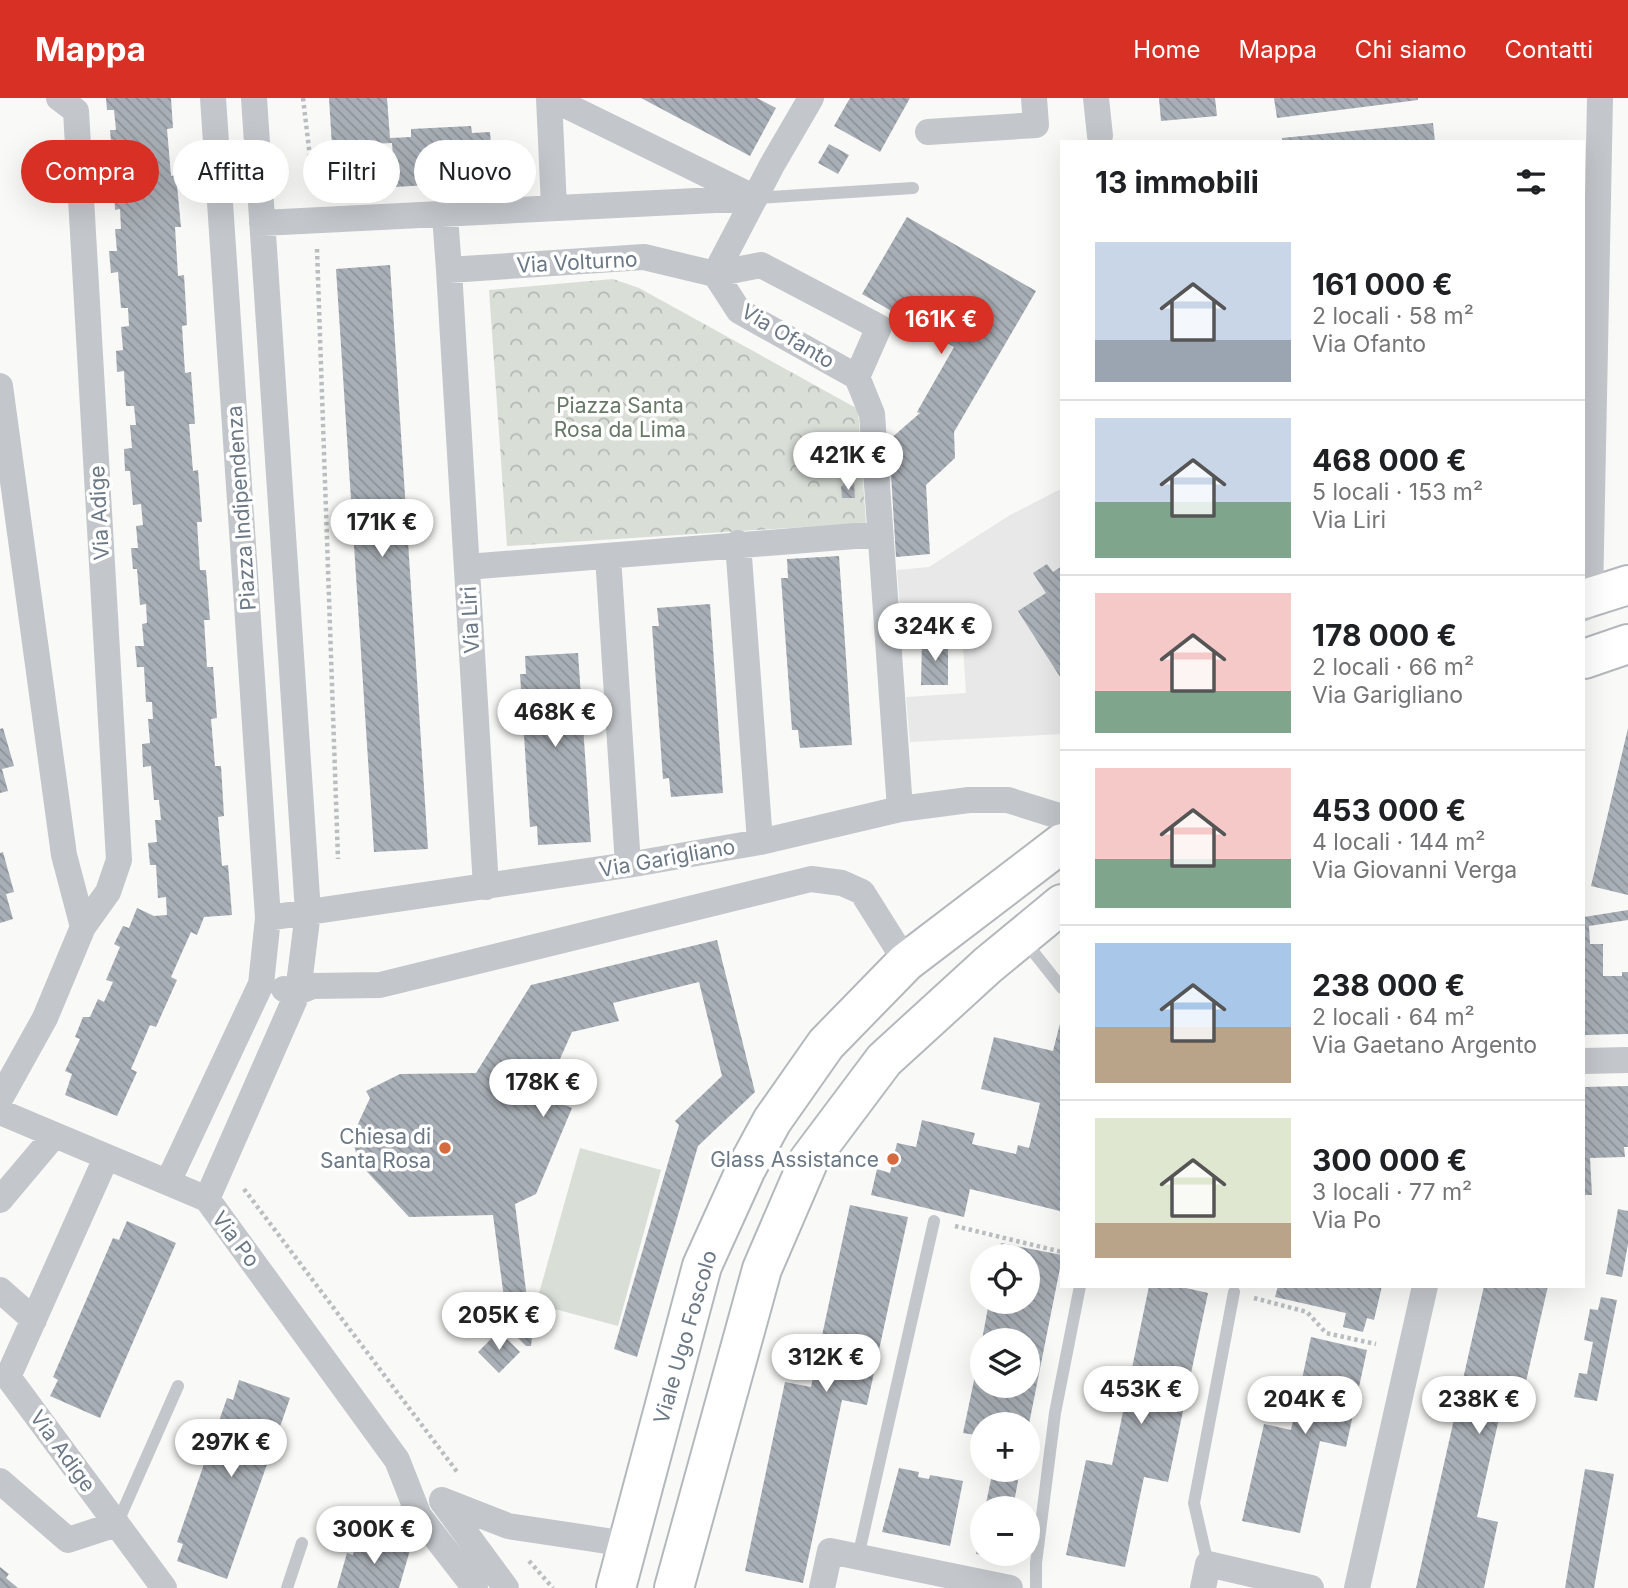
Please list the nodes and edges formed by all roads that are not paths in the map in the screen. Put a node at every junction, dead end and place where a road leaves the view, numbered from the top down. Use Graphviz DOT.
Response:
graph roads {
  1 [pos="59,98"];
  2 [pos="213,98"];
  3 [pos="254,98"];
  4 [pos="550,98"];
  5 [pos="1034,98"];
  6 [pos="1096,98"];
  7 [pos="1600,98"];
  8 [pos="803,101"];
  9 [pos="928,132"];
  10 [pos="1100,136"];
  11 [pos="913,188"];
  12 [pos="755,198"];
  13 [pos="554,207"];
  14 [pos="445,215"];
  15 [pos="262,223"];
  16 [pos="449,270"];
  17 [pos="715,274"];
  18 [pos="857,377"];
  19 [pos="0,386"];
  20 [pos="880,534"];
  21 [pos="738,543"];
  22 [pos="608,556"];
  23 [pos="467,567"];
  24 [pos="1628,585"];
  25 [pos="1586,601"];
  26 [pos="1628,644"];
  27 [pos="1585,659"];
  28 [pos="900,809"];
  29 [pos="1060,816"];
  30 [pos="760,842"];
  31 [pos="1060,845"];
  32 [pos="628,866"];
  33 [pos="486,887"];
  34 [pos="1060,906"];
  35 [pos="308,912"];
  36 [pos="268,918"];
  37 [pos="83,927"];
  38 [pos="1022,937"];
  39 [pos="906,962"];
  40 [pos="261,984"];
  41 [pos="1060,985"];
  42 [pos="298,992"];
  43 [pos="1628,1060"];
  44 [pos="1585,1061"];
  45 [pos="0,1099"];
  46 [pos="0,1112"];
  47 [pos="53,1137"];
  48 [pos="106,1158"];
  49 [pos="168,1182"];
  50 [pos="207,1199"];
  51 [pos="0,1200"];
  52 [pos="934,1221"];
  53 [pos="1080,1288"];
  54 [pos="1425,1288"];
  55 [pos="0,1290"];
  56 [pos="1234,1292"];
  57 [pos="34,1320"];
  58 [pos="4,1386"];
  59 [pos="178,1386"];
  60 [pos="397,1460"];
  61 [pos="0,1481"];
  62 [pos="442,1500"];
  63 [pos="117,1524"];
  64 [pos="302,1543"];
  65 [pos="627,1544"];
  66 [pos="859,1557"];
  67 [pos="1205,1576"];
  68 [pos="928,1579"];
  69 [pos="469,1585"];
  70 [pos="164,1588"];
  71 [pos="287,1588"];
  72 [pos="506,1588"];
  73 [pos="616,1588"];
  74 [pos="674,1588"];
  75 [pos="822,1588"];
  76 [pos="1010,1588"];
  77 [pos="1036,1588"];
  78 [pos="1311,1588"];
  79 [pos="1357,1588"];
  1 -- 37 [label="street, Via Adige"];
  2 -- 36 [label="street, Piazza Indipendenza"];
  3 -- 15 [label="street, Piazza Indipendenza"];
  4 -- 12 [label="street"];
  4 -- 13 [label="street"];
  5 -- 9 [label="street"];
  6 -- 10 [label="street"];
  7 -- 25 [label="street"];
  8 -- 12 [label="street"];
  11 -- 12 [label="lane"];
  12 -- 13 [label="street"];
  12 -- 17 [label="street"];
  13 -- 14 [label="street"];
  14 -- 15 [label="street"];
  14 -- 16 [label="street"];
  15 -- 35 [label="street, Piazza Indipendenza"];
  16 -- 17 [label="street, Via Volturno"];
  16 -- 23 [label="street, Via Liri"];
  17 -- 18 [label="street, Via Ofanto"];
  17 -- 18 [label="street, Via Ofanto"];
  18 -- 20 [label="street, Via Ofanto"];
  19 -- 37 [label="street"];
  20 -- 21 [label="street"];
  20 -- 28 [label="street, Via Ofanto"];
  21 -- 22 [label="street"];
  21 -- 30 [label="street"];
  22 -- 23 [label="street"];
  22 -- 32 [label="street"];
  23 -- 33 [label="street, Via Liri"];
  24 -- 25 [label="main road"];
  26 -- 27 [label="main road"];
  28 -- 29 [label="street, Via Garigliano"];
  28 -- 30 [label="street, Via Garigliano"];
  30 -- 32 [label="street, Via Garigliano"];
  31 -- 39 [label="main road, Viale Ugo Foscolo"];
  32 -- 33 [label="street, Via Garigliano"];
  33 -- 35 [label="street, Via Garigliano"];
  34 -- 38 [label="main road"];
  35 -- 36 [label="street, Via Garigliano"];
  35 -- 42 [label="street, Piazza Indipendenza"];
  36 -- 40 [label="street, Piazza Indipendenza"];
  37 -- 45 [label="street, Via Adige"];
  38 -- 41 [label="lane"];
  38 -- 74 [label="main road"];
  39 -- 42 [label="street"];
  39 -- 65 [label="main road, Viale Ugo Foscolo"];
  40 -- 42 [label="street"];
  40 -- 49 [label="street, Piazza Indipendenza"];
  42 -- 50 [label="street, Piazza Indipendenza"];
  43 -- 44 [label="street"];
  46 -- 47 [label="street, Via Po"];
  47 -- 48 [label="street, Via Po"];
  47 -- 51 [label="street"];
  48 -- 49 [label="street, Via Po"];
  48 -- 57 [label="street, Via Adige"];
  49 -- 50 [label="street, Via Po"];
  50 -- 60 [label="street, Via Po"];
  52 -- 66 [label="lane"];
  53 -- 77 [label="lane"];
  54 -- 79 [label="street"];
  55 -- 57 [label="street"];
  56 -- 67 [label="lane"];
  57 -- 58 [label="street, Via Adige"];
  58 -- 63 [label="street, Via Adige"];
  59 -- 63 [label="lane"];
  60 -- 62 [label="street, Via Po"];
  60 -- 69 [label="street, Via Po"];
  61 -- 63 [label="street"];
  62 -- 65 [label="street, Via Po"];
  62 -- 72 [label="street, Via Po"];
  63 -- 70 [label="street, Via Adige"];
  64 -- 71 [label="lane"];
  65 -- 73 [label="main road, Viale Ugo Foscolo"];
  66 -- 68 [label="street"];
  66 -- 75 [label="street"];
  67 -- 78 [label="street"];
  68 -- 76 [label="street"];
}
